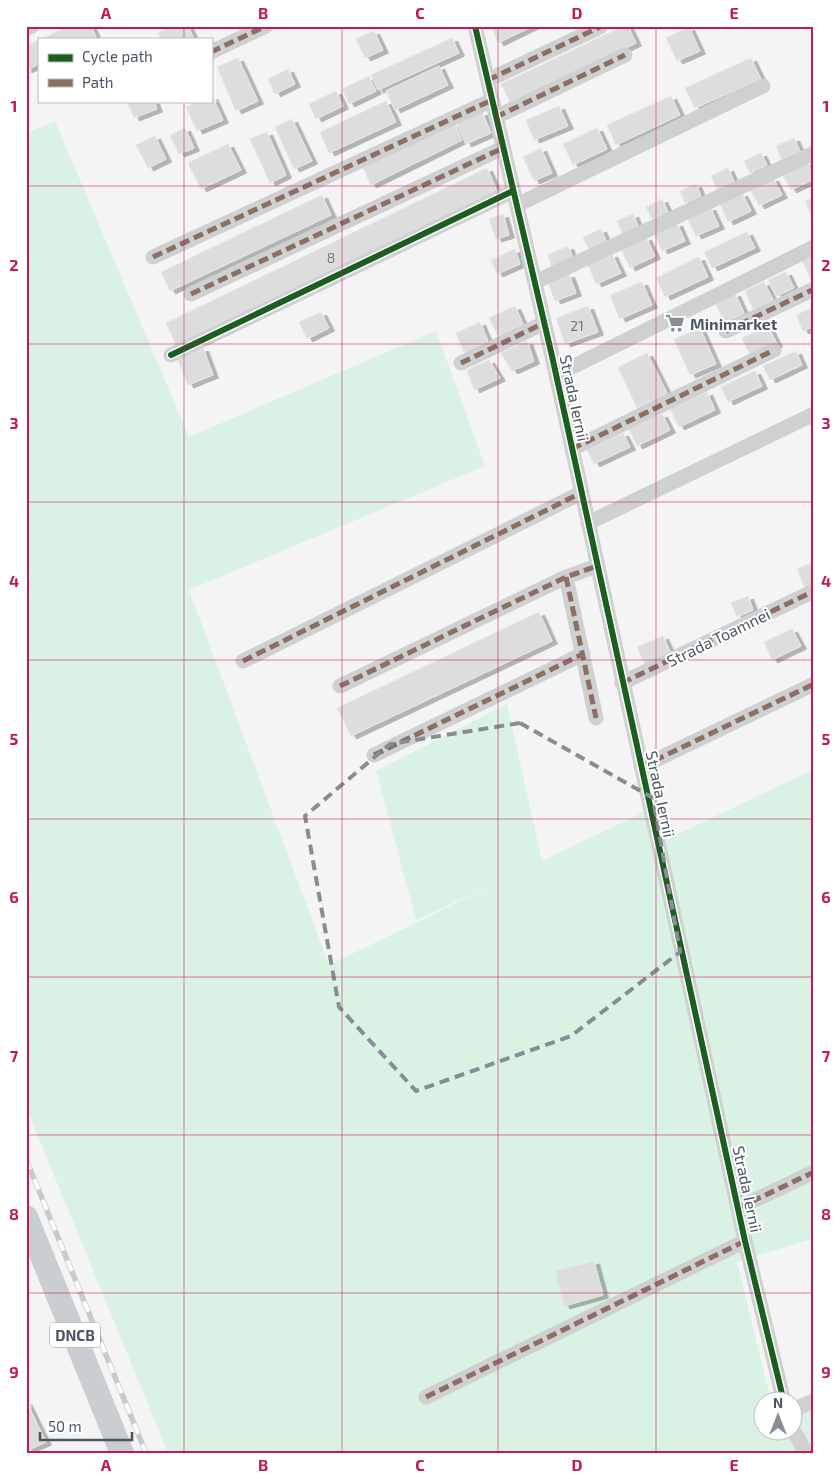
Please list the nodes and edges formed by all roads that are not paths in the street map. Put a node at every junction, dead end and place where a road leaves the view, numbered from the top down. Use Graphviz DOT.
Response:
graph roads {
  1 [pos="32,26"];
  2 [pos="266,26"];
  3 [pos="475,26"];
  4 [pos="600,27"];
  5 [pos="26,29"];
  6 [pos="212,52"];
  7 [pos="624,55"];
  8 [pos="488,80"];
  9 [pos="763,86"];
  10 [pos="492,100"];
  11 [pos="496,117"];
  12 [pos="503,148"];
  13 [pos="814,153"];
  14 [pos="515,198"];
  15 [pos="814,247"];
  16 [pos="154,257"];
  17 [pos="535,282"];
  18 [pos="814,289"];
  19 [pos="191,294"];
  20 [pos="544,323"];
  21 [pos="726,332"];
  22 [pos="774,350"];
  23 [pos="172,355"];
  24 [pos="461,363"];
  25 [pos="556,375"];
  26 [pos="814,414"];
  27 [pos="572,449"];
  28 [pos="581,493"];
  29 [pos="588,523"];
  30 [pos="597,566"];
  31 [pos="566,577"];
  32 [pos="814,591"];
  33 [pos="583,654"];
  34 [pos="243,661"];
  35 [pos="622,683"];
  36 [pos="814,684"];
  37 [pos="340,686"];
  38 [pos="596,718"];
  39 [pos="374,755"];
  40 [pos="641,767"];
  41 [pos="814,1172"];
  42 [pos="738,1208"];
  43 [pos="26,1217"];
  44 [pos="745,1241"];
  45 [pos="782,1392"];
  46 [pos="426,1398"];
  47 [pos="814,1401"];
  48 [pos="802,1406"];
  49 [pos="800,1442"];
  50 [pos="122,1453"];
  51 [pos="806,1453"];
  1 -- 5 [label="street"];
  2 -- 6 [label="street"];
  3 -- 8 [label="street, Strada Iernii"];
  4 -- 8 [label="street"];
  7 -- 11 [label="street"];
  8 -- 10 [label="street, Strada Iernii"];
  9 -- 14 [label="street"];
  10 -- 11 [label="street, Strada Iernii"];
  10 -- 16 [label="street"];
  11 -- 12 [label="street, Strada Iernii"];
  12 -- 14 [label="street, Strada Iernii"];
  12 -- 19 [label="street"];
  13 -- 17 [label="street"];
  14 -- 17 [label="street, Strada Iernii"];
  14 -- 23 [label="street"];
  15 -- 25 [label="street, Strada Iernii"];
  17 -- 20 [label="street, Strada Iernii"];
  18 -- 21 [label="street"];
  20 -- 24 [label="street"];
  20 -- 25 [label="street, Strada Iernii"];
  22 -- 27 [label="street, Strada Iernii"];
  25 -- 27 [label="street, Strada Iernii"];
  26 -- 29 [label="street"];
  27 -- 28 [label="street, Strada Iernii"];
  28 -- 29 [label="street, Strada Iernii"];
  28 -- 34 [label="street"];
  29 -- 30 [label="street, Strada Iernii"];
  30 -- 31 [label="street"];
  30 -- 35 [label="street, Strada Iernii"];
  31 -- 33 [label="street"];
  31 -- 37 [label="street"];
  32 -- 35 [label="street, Strada Toamnei"];
  33 -- 38 [label="street"];
  33 -- 39 [label="street"];
  35 -- 40 [label="street, Strada Iernii"];
  36 -- 40 [label="street"];
  40 -- 42 [label="street, Strada Iernii"];
  41 -- 42 [label="street"];
  42 -- 44 [label="street, Strada Iernii"];
  43 -- 50 [label="main road, DNCB"];
  44 -- 45 [label="street, Strada Iernii"];
  44 -- 46 [label="street"];
  47 -- 48 [label="street"];
  49 -- 51 [label="street"];
}
